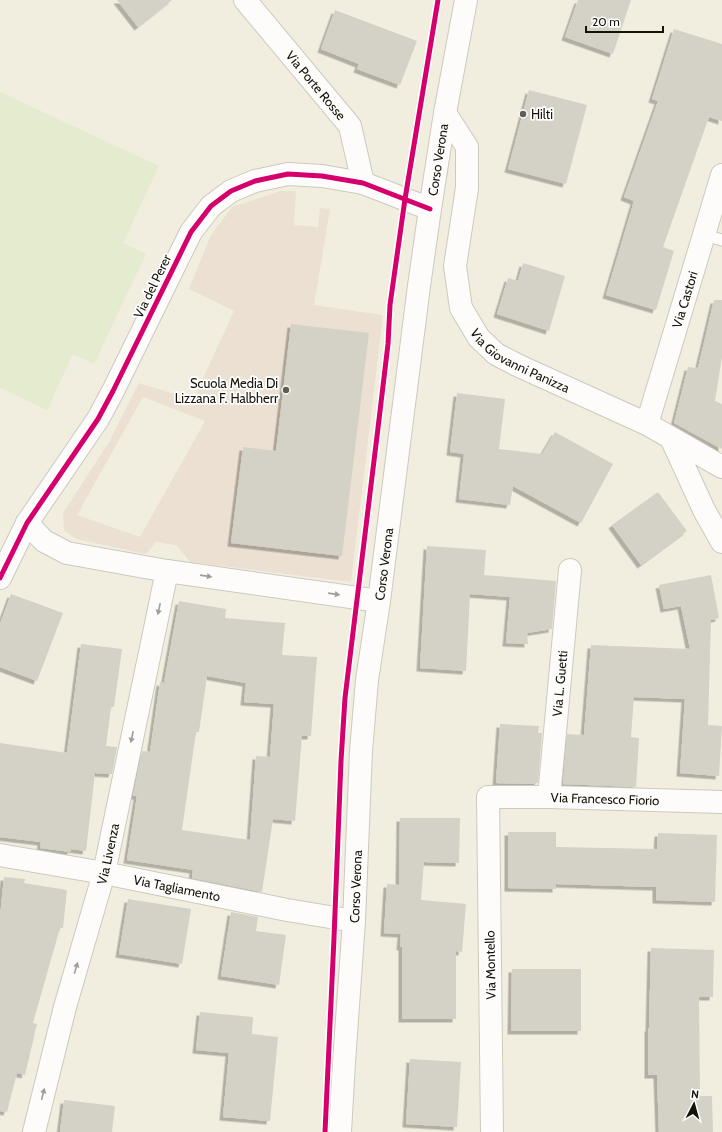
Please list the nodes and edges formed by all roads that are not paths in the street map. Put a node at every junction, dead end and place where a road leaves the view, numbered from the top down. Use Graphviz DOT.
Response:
graph roads {
  1 [pos="245,0"];
  2 [pos="466,0"];
  3 [pos="445,113"];
  4 [pos="722,175"];
  5 [pos="363,183"];
  6 [pos="430,209"];
  7 [pos="713,238"];
  8 [pos="647,424"];
  9 [pos="671,438"];
  10 [pos="722,467"];
  11 [pos="27,523"];
  12 [pos="722,542"];
  13 [pos="570,570"];
  14 [pos="167,571"];
  15 [pos="0,578"];
  16 [pos="379,601"];
  17 [pos="488,797"];
  18 [pos="549,797"];
  19 [pos="722,802"];
  20 [pos="0,855"];
  21 [pos="104,873"];
  22 [pos="354,921"];
  23 [pos="34,1132"];
  24 [pos="340,1132"];
  25 [pos="492,1132"];
  1 -- 5 [label="street, Via Porte Rosse"];
  2 -- 3 [label="street, Corso Verona"];
  3 -- 6 [label="street, Corso Verona"];
  3 -- 8 [label="street, Via Giovanni Panizza"];
  4 -- 7 [label="street, Via Castori"];
  5 -- 6 [label="street, Via del Perer"];
  5 -- 11 [label="street, Via del Perer"];
  6 -- 16 [label="street, Corso Verona"];
  7 -- 8 [label="street, Via Castori"];
  8 -- 9 [label="street, Via Giovanni Panizza"];
  9 -- 10 [label="street, Via Giovanni Panizza"];
  9 -- 12 [label="street"];
  11 -- 14 [label="street"];
  11 -- 15 [label="street, Via del Perer"];
  13 -- 18 [label="street, Via L. Guetti"];
  14 -- 16 [label="street, one-way"];
  14 -- 21 [label="street, Via Livenza, one-way"];
  16 -- 22 [label="street, Corso Verona"];
  17 -- 18 [label="street, Via Francesco Fiorio"];
  17 -- 25 [label="street, Via Montello"];
  18 -- 19 [label="street, Via Francesco Fiorio"];
  20 -- 21 [label="street, Via Tagliamento"];
  21 -- 22 [label="street, Via Tagliamento"];
  23 -- 21 [label="street, Via Livenza, one-way"];
  22 -- 24 [label="street, Corso Verona"];
}
